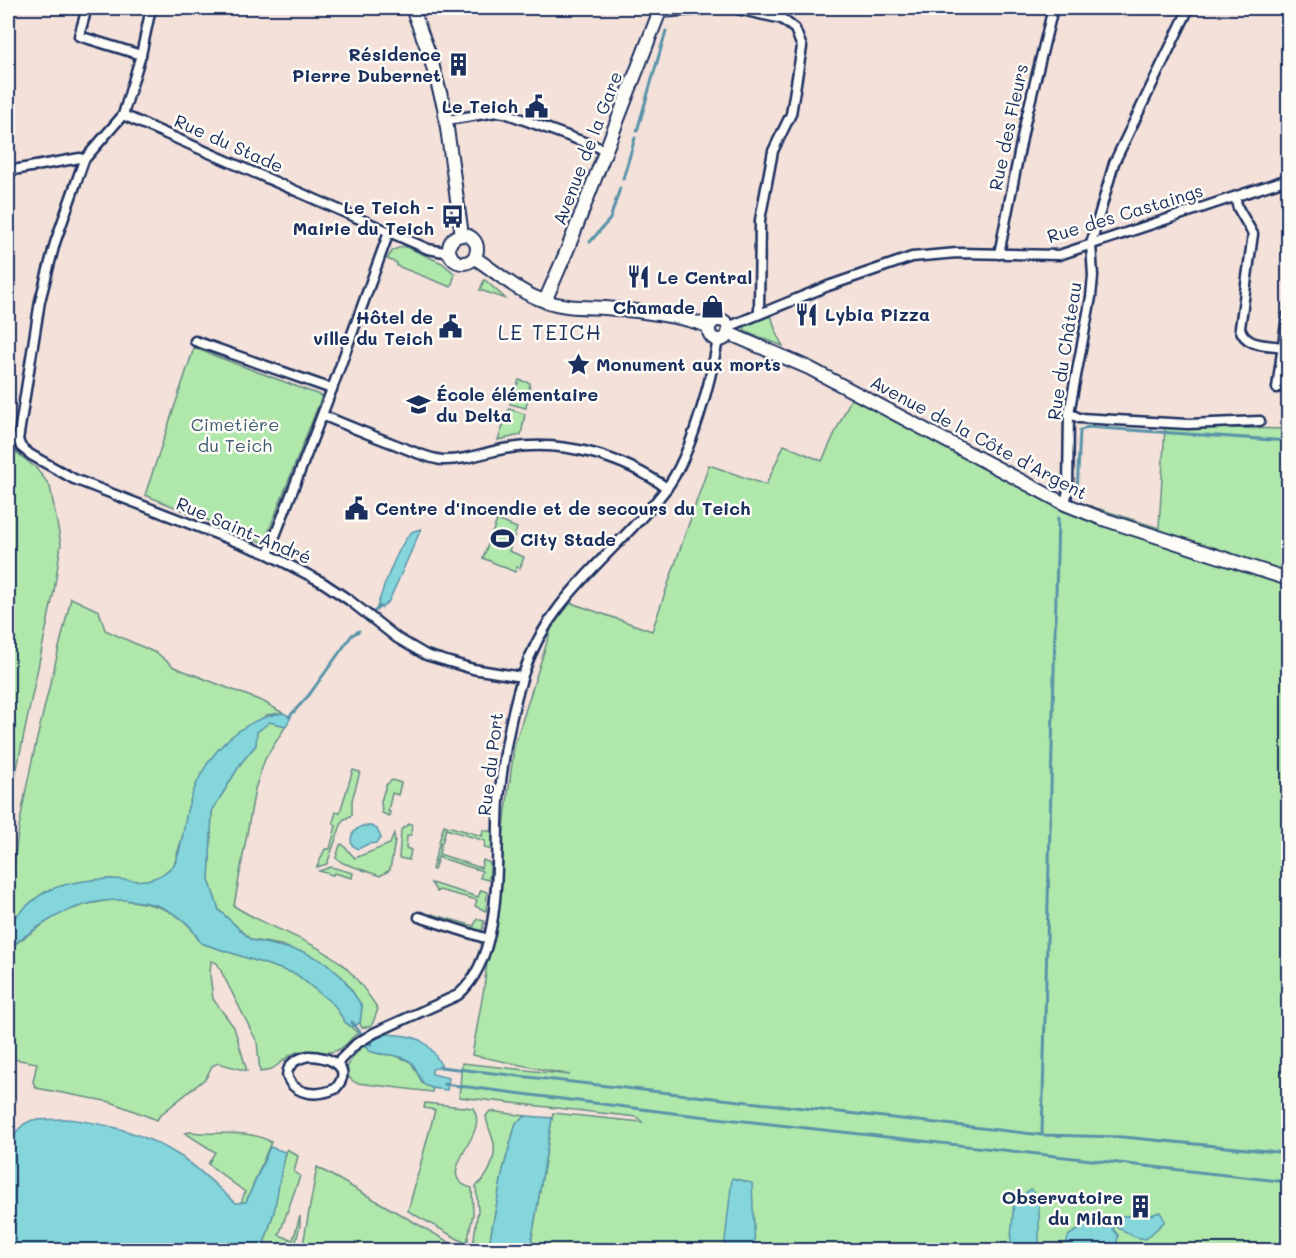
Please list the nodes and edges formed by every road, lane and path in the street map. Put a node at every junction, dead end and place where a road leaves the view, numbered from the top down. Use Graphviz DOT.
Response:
graph roads {
  1 [pos="87,8"];
  2 [pos="152,8"];
  3 [pos="412,8"];
  4 [pos="715,8"];
  5 [pos="733,8"];
  6 [pos="1053,8"];
  7 [pos="1189,8"];
  8 [pos="660,9"];
  9 [pos="141,55"];
  10 [pos="123,115"];
  11 [pos="447,120"];
  12 [pos="606,150"];
  13 [pos="84,160"];
  14 [pos="8,171"];
  15 [pos="1288,179"];
  16 [pos="1235,197"];
  17 [pos="389,232"];
  18 [pos="462,235"];
  19 [pos="1091,244"];
  20 [pos="450,253"];
  21 [pos="999,254"];
  22 [pos="475,258"];
  23 [pos="545,301"];
  24 [pos="759,313"];
  25 [pos="1287,316"];
  26 [pos="709,327"];
  27 [pos="724,333"];
  28 [pos="195,341"];
  29 [pos="1282,347"];
  30 [pos="1277,388"];
  31 [pos="332,389"];
  32 [pos="1069,414"];
  33 [pos="322,415"];
  34 [pos="1260,421"];
  35 [pos="8,439"];
  36 [pos="18,440"];
  37 [pos="667,488"];
  38 [pos="1065,504"];
  39 [pos="268,554"];
  40 [pos="1288,579"];
  41 [pos="522,677"];
  42 [pos="419,917"];
  43 [pos="488,939"];
  44 [pos="337,1063"];
  1 -- 9 [label="street"];
  2 -- 9 [label="street"];
  3 -- 11 [label="main road"];
  4 -- 8 [label="street"];
  5 -- 24 [label="street"];
  6 -- 21 [label="street, Rue des Fleurs"];
  7 -- 19 [label="street, Rue du Château"];
  8 -- 12 [label="main road, Avenue de la Gare"];
  9 -- 10 [label="street"];
  10 -- 13 [label="street"];
  10 -- 17 [label="street, Rue du Stade"];
  11 -- 12 [label="street"];
  11 -- 18 [label="main road"];
  12 -- 23 [label="main road, Avenue de la Gare"];
  13 -- 14 [label="street"];
  13 -- 36 [label="street"];
  15 -- 16 [label="street, Rue des Castaings"];
  16 -- 19 [label="street, Rue des Castaings"];
  16 -- 29 [label="street"];
  17 -- 20 [label="street, Rue du Stade"];
  17 -- 31 [label="street"];
  18 -- 20 [label="main road"];
  18 -- 22 [label="main road"];
  19 -- 21 [label="street, Rue des Castaings"];
  19 -- 32 [label="street, Rue du Château"];
  20 -- 22 [label="main road"];
  21 -- 24 [label="street, Rue des Castaings"];
  22 -- 23 [label="main road"];
  23 -- 26 [label="main road"];
  24 -- 27 [label="street, Rue des Castaings"];
  25 -- 29 [label="street"];
  26 -- 27 [label="main road"];
  26 -- 27 [label="main road"];
  27 -- 37 [label="street, Rue du Port"];
  27 -- 38 [label="main road, Avenue de la Côte d'Argent"];
  28 -- 31 [label="street"];
  29 -- 30 [label="street"];
  31 -- 33 [label="street"];
  32 -- 34 [label="street"];
  32 -- 38 [label="street, Rue du Château"];
  33 -- 37 [label="street"];
  33 -- 39 [label="street"];
  35 -- 36 [label="street"];
  36 -- 39 [label="street, Rue Saint-André"];
  37 -- 41 [label="street, Rue du Port"];
  38 -- 40 [label="main road, Avenue de la Côte d'Argent"];
  39 -- 41 [label="street, Rue Saint-André"];
  41 -- 43 [label="street, Rue du Port"];
  42 -- 43 [label="street"];
  43 -- 44 [label="street, Rue du Port"];
  44 -- 44 [label="street"];
}
